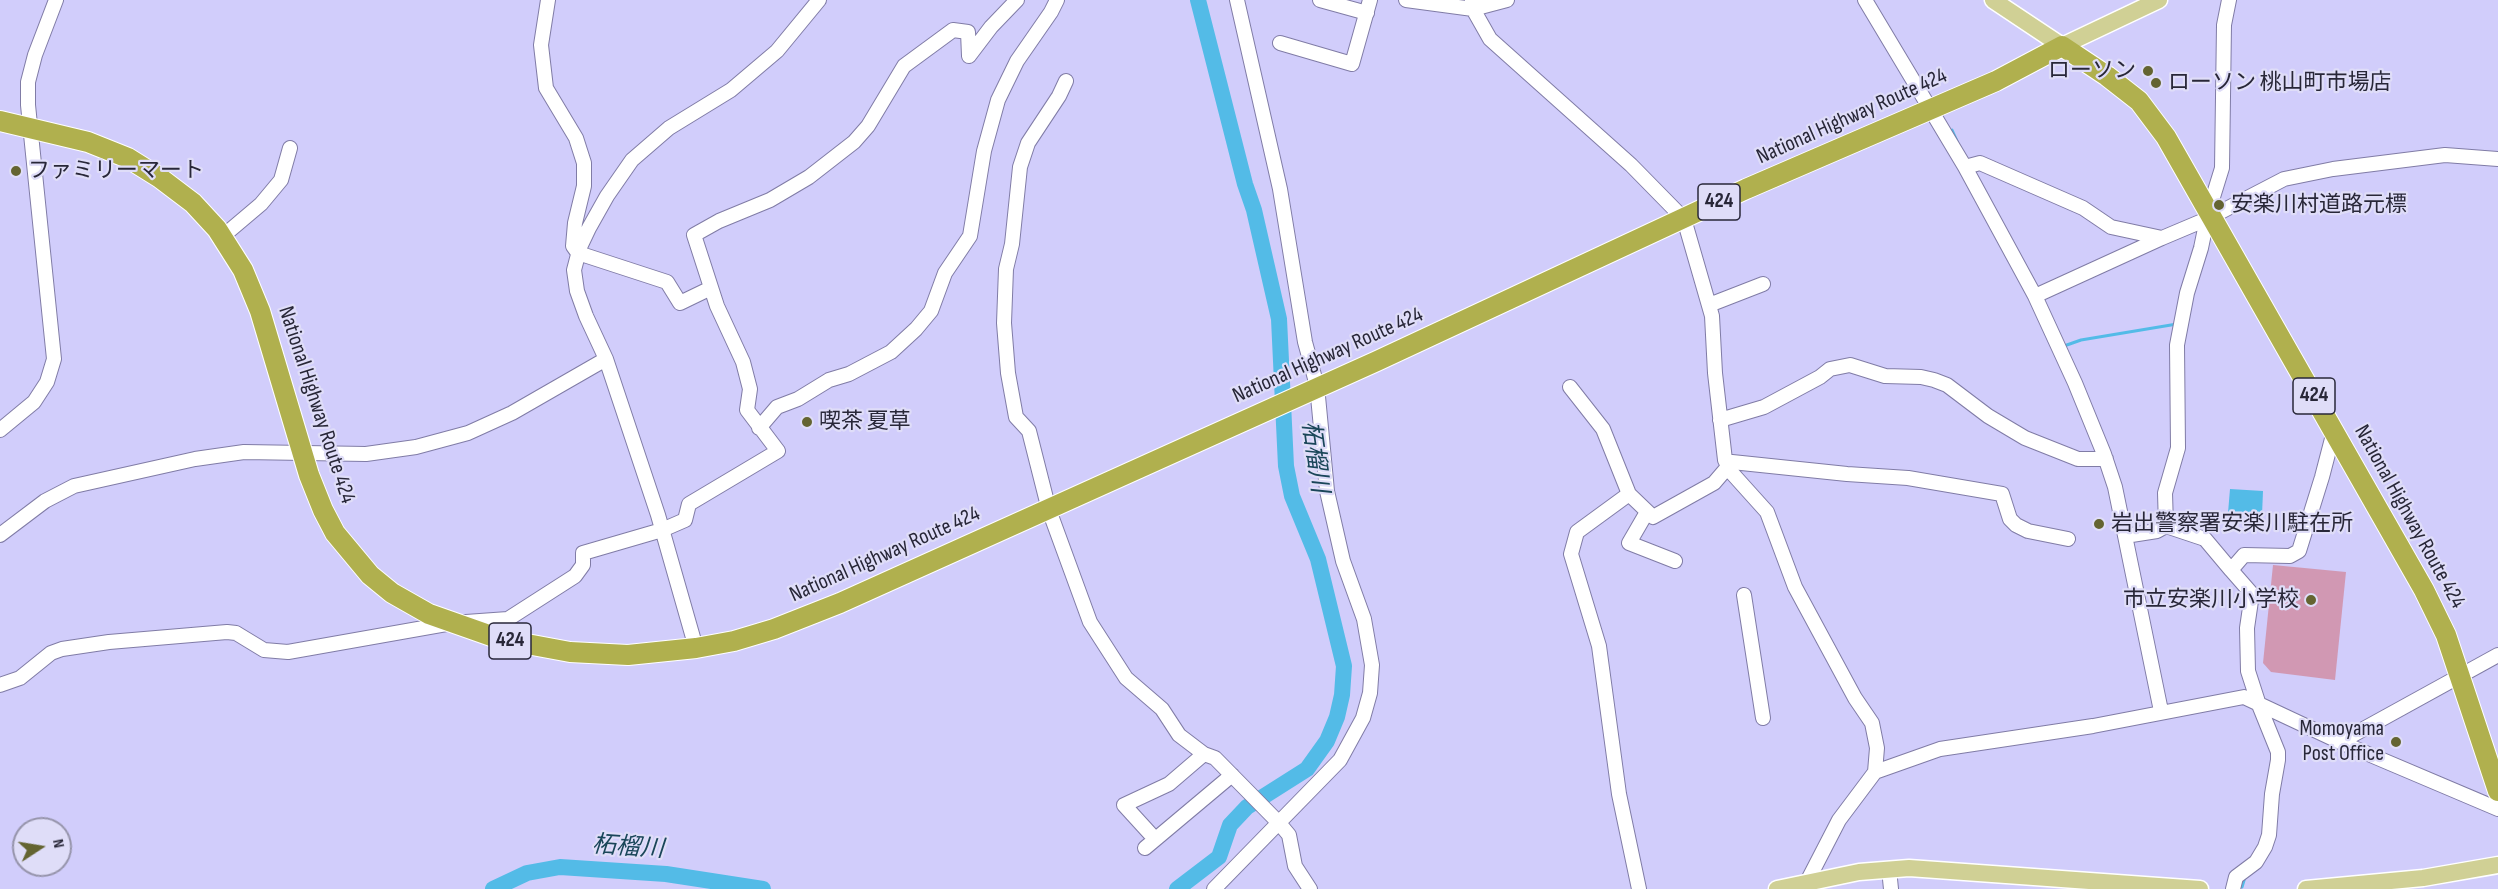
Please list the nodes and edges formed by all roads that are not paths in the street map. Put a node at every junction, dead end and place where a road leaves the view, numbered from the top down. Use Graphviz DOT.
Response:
graph roads {
  1 [pos="56,0"];
  2 [pos="548,0"];
  3 [pos="819,0"];
  4 [pos="1017,0"];
  5 [pos="1057,0"];
  6 [pos="1237,0"];
  7 [pos="1320,0"];
  8 [pos="1406,0"];
  9 [pos="1507,0"];
  10 [pos="1865,0"];
  11 [pos="1994,0"];
  12 [pos="2159,0"];
  13 [pos="2229,0"];
  14 [pos="1473,4"];
  15 [pos="1369,6"];
  16 [pos="1280,43"];
  17 [pos="2062,46"];
  18 [pos="1066,81"];
  19 [pos="1929,108"];
  20 [pos="0,121"];
  21 [pos="31,130"];
  22 [pos="290,148"];
  23 [pos="2498,159"];
  24 [pos="1968,165"];
  25 [pos="2209,215"];
  26 [pos="1684,219"];
  27 [pos="222,237"];
  28 [pos="2162,238"];
  29 [pos="578,253"];
  30 [pos="1763,284"];
  31 [pos="711,288"];
  32 [pos="2037,295"];
  33 [pos="1709,305"];
  34 [pos="606,359"];
  35 [pos="1570,387"];
  36 [pos="1315,388"];
  37 [pos="1720,420"];
  38 [pos="759,428"];
  39 [pos="0,430"];
  40 [pos="2334,430"];
  41 [pos="302,452"];
  42 [pos="2106,459"];
  43 [pos="1728,466"];
  44 [pos="1629,494"];
  45 [pos="1049,510"];
  46 [pos="1647,512"];
  47 [pos="2166,525"];
  48 [pos="662,530"];
  49 [pos="0,535"];
  50 [pos="2125,536"];
  51 [pos="2068,538"];
  52 [pos="1675,561"];
  53 [pos="2231,570"];
  54 [pos="1744,595"];
  55 [pos="452,623"];
  56 [pos="696,648"];
  57 [pos="2498,655"];
  58 [pos="2458,676"];
  59 [pos="0,685"];
  60 [pos="2259,705"];
  61 [pos="2161,711"];
  62 [pos="1763,718"];
  63 [pos="2340,742"];
  64 [pos="1204,754"];
  65 [pos="1875,772"];
  66 [pos="1233,777"];
  67 [pos="2498,791"];
  68 [pos="2498,809"];
  69 [pos="1280,823"];
  70 [pos="2498,865"];
  71 [pos="1889,869"];
  72 [pos="1807,882"];
  73 [pos="2344,887"];
  74 [pos="1214,889"];
  75 [pos="1310,889"];
  76 [pos="1639,889"];
  77 [pos="1777,889"];
  78 [pos="1891,889"];
  79 [pos="2200,889"];
  80 [pos="2233,889"];
  81 [pos="2306,889"];
  1 -- 21 [label="street"];
  2 -- 29 [label="street"];
  3 -- 29 [label="street"];
  4 -- 31 [label="street"];
  5 -- 38 [label="street"];
  6 -- 36 [label="street"];
  7 -- 15 [label="street"];
  8 -- 14 [label="street"];
  9 -- 14 [label="street"];
  10 -- 19 [label="street"];
  11 -- 17 [label="main road"];
  12 -- 17 [label="main road"];
  13 -- 25 [label="street"];
  14 -- 26 [label="street"];
  15 -- 16 [label="street"];
  17 -- 19 [label="highway, National Highway Route 424 / 424"];
  17 -- 25 [label="highway, National Highway Route 424 / 424"];
  18 -- 45 [label="street"];
  19 -- 24 [label="street"];
  19 -- 26 [label="highway, National Highway Route 424 / 424"];
  20 -- 21 [label="highway, National Highway Route 424 / 424"];
  21 -- 27 [label="highway, National Highway Route 424 / 424"];
  21 -- 39 [label="street"];
  22 -- 27 [label="street"];
  23 -- 25 [label="street"];
  24 -- 28 [label="street"];
  24 -- 32 [label="street"];
  25 -- 28 [label="street"];
  25 -- 40 [label="highway, National Highway Route 424 / 424"];
  25 -- 47 [label="street"];
  26 -- 33 [label="street"];
  26 -- 36 [label="highway, National Highway Route 424 / 424"];
  27 -- 41 [label="highway, National Highway Route 424 / 424"];
  28 -- 32 [label="street"];
  29 -- 31 [label="street"];
  29 -- 34 [label="street"];
  30 -- 33 [label="street"];
  31 -- 38 [label="street"];
  32 -- 42 [label="street"];
  33 -- 37 [label="street"];
  34 -- 41 [label="street"];
  34 -- 48 [label="street"];
  35 -- 44 [label="street"];
  36 -- 45 [label="highway, National Highway Route 424 / 424"];
  36 -- 69 [label="street"];
  37 -- 42 [label="street"];
  37 -- 43 [label="street"];
  38 -- 48 [label="street"];
  40 -- 53 [label="street"];
  40 -- 58 [label="highway, National Highway Route 424 / 424"];
  41 -- 49 [label="street"];
  41 -- 55 [label="highway, National Highway Route 424 / 424"];
  42 -- 50 [label="street"];
  43 -- 46 [label="street"];
  43 -- 51 [label="street"];
  43 -- 65 [label="street"];
  44 -- 46 [label="street"];
  44 -- 76 [label="street"];
  45 -- 56 [label="highway, National Highway Route 424 / 424"];
  45 -- 64 [label="street"];
  46 -- 52 [label="street"];
  47 -- 50 [label="street"];
  47 -- 53 [label="street"];
  48 -- 55 [label="street"];
  48 -- 56 [label="street"];
  50 -- 61 [label="street"];
  53 -- 60 [label="street"];
  54 -- 62 [label="street"];
  55 -- 56 [label="highway, National Highway Route 424 / 424"];
  55 -- 59 [label="street"];
  57 -- 58 [label="street"];
  58 -- 63 [label="street"];
  58 -- 67 [label="highway, National Highway Route 424 / 424"];
  60 -- 61 [label="street"];
  60 -- 63 [label="street"];
  60 -- 80 [label="street"];
  61 -- 65 [label="street"];
  63 -- 68 [label="street"];
  64 -- 66 [label="street"];
  64 -- 66 [label="street"];
  65 -- 72 [label="street"];
  66 -- 69 [label="street"];
  69 -- 74 [label="street"];
  69 -- 75 [label="street"];
  70 -- 73 [label="main road"];
  71 -- 72 [label="main road"];
  71 -- 78 [label="street"];
  71 -- 79 [label="main road"];
  72 -- 77 [label="main road"];
  73 -- 81 [label="main road"];
}
